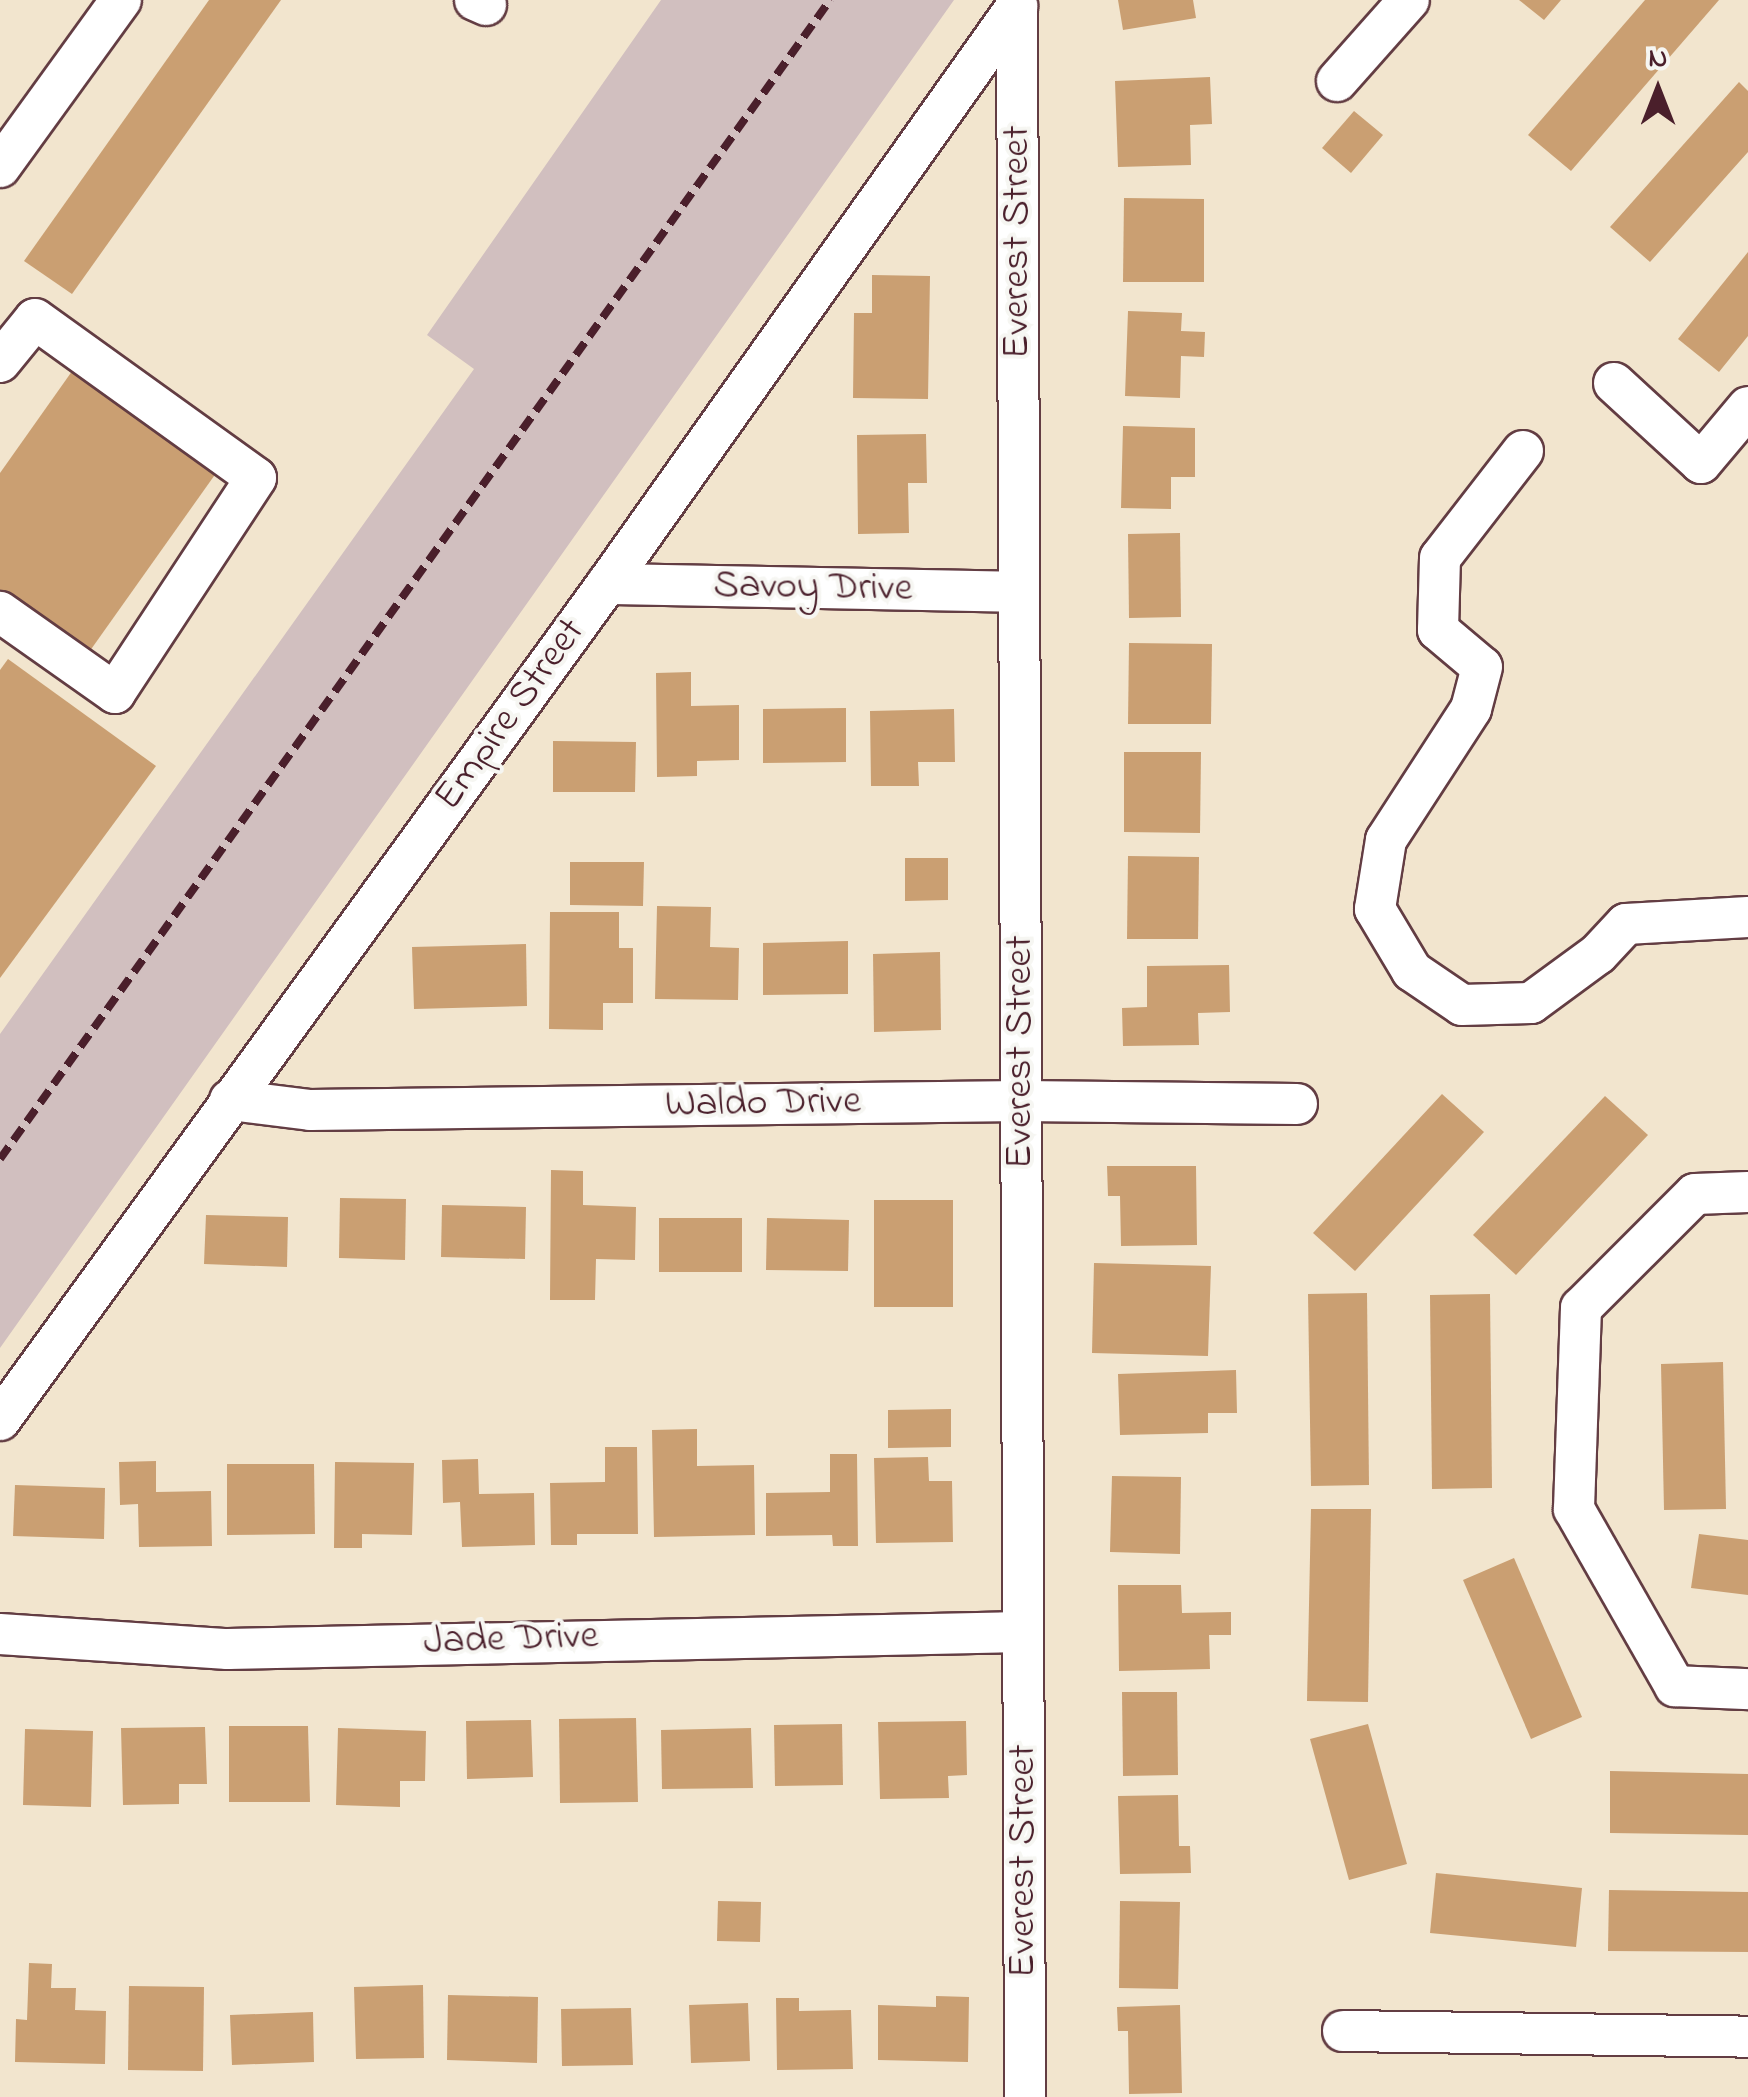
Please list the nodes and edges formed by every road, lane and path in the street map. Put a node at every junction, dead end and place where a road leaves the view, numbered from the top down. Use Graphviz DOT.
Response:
graph roads {
  1 [pos="121,0"];
  2 [pos="1409,0"];
  3 [pos="1017,6"];
  4 [pos="1338,80"];
  5 [pos="0,167"];
  6 [pos="0,362"];
  7 [pos="1614,383"];
  8 [pos="1748,407"];
  9 [pos="1523,451"];
  10 [pos="607,584"];
  11 [pos="1019,592"];
  12 [pos="0,612"];
  13 [pos="1748,917"];
  14 [pos="230,1100"];
  15 [pos="1021,1102"];
  16 [pos="1298,1104"];
  17 [pos="1748,1192"];
  18 [pos="0,1420"];
  19 [pos="1023,1632"];
  20 [pos="0,1634"];
  21 [pos="1748,1688"];
  22 [pos="1343,2031"];
  23 [pos="1748,2036"];
  24 [pos="1024,2097"];
  1 -- 5 [label="street"];
  2 -- 4 [label="street"];
  3 -- 10 [label="street, Empire Street"];
  3 -- 11 [label="street, Everest Street"];
  6 -- 12 [label="street"];
  7 -- 8 [label="street"];
  9 -- 13 [label="street"];
  10 -- 11 [label="street, Savoy Drive"];
  10 -- 14 [label="street, Empire Street"];
  11 -- 15 [label="street, Everest Street"];
  14 -- 15 [label="street, Waldo Drive"];
  14 -- 18 [label="street, Empire Street"];
  15 -- 16 [label="street, Waldo Drive"];
  15 -- 19 [label="street, Everest Street"];
  17 -- 21 [label="street"];
  19 -- 20 [label="street, Jade Drive"];
  19 -- 24 [label="street, Everest Street"];
  22 -- 23 [label="street"];
}
